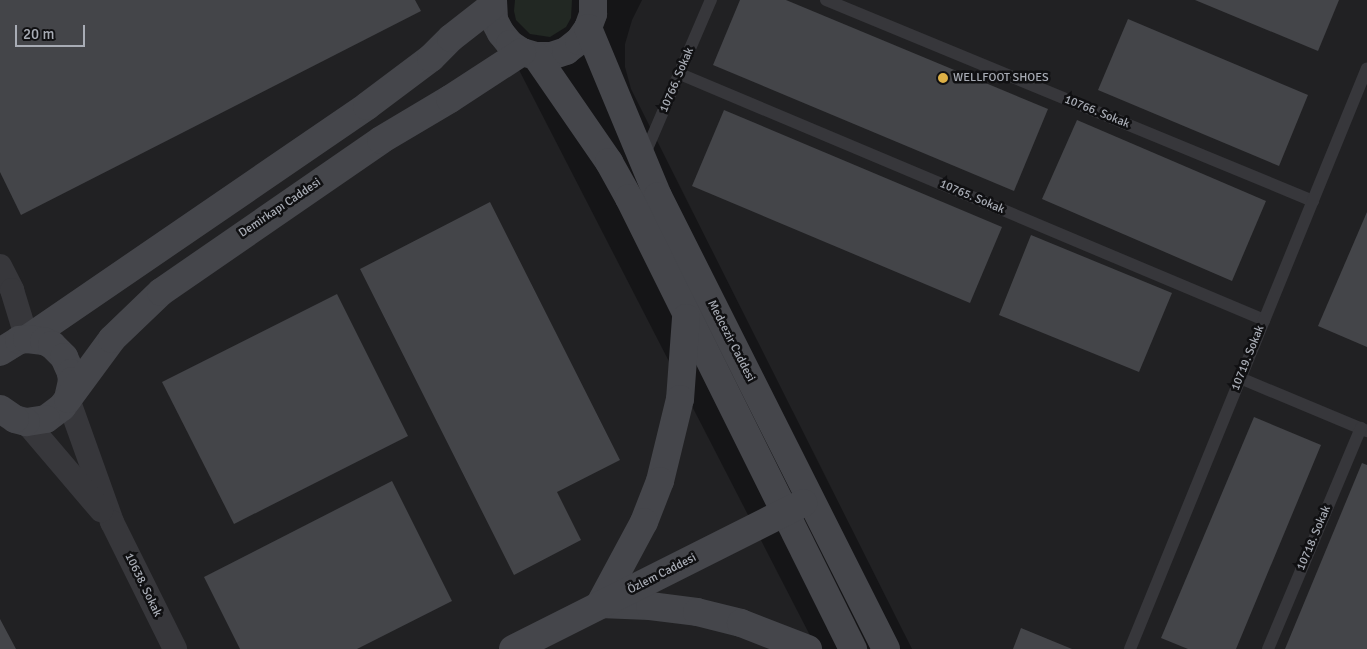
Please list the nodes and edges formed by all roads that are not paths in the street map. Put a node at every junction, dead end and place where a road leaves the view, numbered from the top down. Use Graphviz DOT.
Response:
graph roads {
  1 [pos="711,0"];
  2 [pos="826,0"];
  3 [pos="493,3"];
  4 [pos="595,11"];
  5 [pos="529,54"];
  6 [pos="1367,68"];
  7 [pos="680,74"];
  8 [pos="642,160"];
  9 [pos="1313,201"];
  10 [pos="0,266"];
  11 [pos="686,314"];
  12 [pos="1264,320"];
  13 [pos="27,338"];
  14 [pos="0,352"];
  15 [pos="1240,378"];
  16 [pos="68,398"];
  17 [pos="0,409"];
  18 [pos="26,422"];
  19 [pos="0,428"];
  20 [pos="1364,429"];
  21 [pos="811,499"];
  22 [pos="786,512"];
  23 [pos="112,522"];
  24 [pos="600,604"];
  25 [pos="175,649"];
  26 [pos="513,649"];
  27 [pos="808,649"];
  28 [pos="853,649"];
  29 [pos="886,649"];
  30 [pos="1130,649"];
  31 [pos="1268,649"];
  1 -- 7 [label="lane, 10766. Sokak"];
  2 -- 9 [label="lane, 10766. Sokak"];
  3 -- 5 [label="street"];
  3 -- 13 [label="street"];
  4 -- 5 [label="street"];
  4 -- 8 [label="street, Medcezir Caddesi"];
  5 -- 11 [label="street"];
  5 -- 16 [label="street, Demirkapı Caddesi"];
  6 -- 9 [label="lane, 10719. Sokak"];
  7 -- 8 [label="lane, 10766. Sokak"];
  7 -- 12 [label="lane, 10765. Sokak"];
  8 -- 21 [label="street, Medcezir Caddesi"];
  9 -- 12 [label="lane, 10719. Sokak"];
  10 -- 13 [label="street"];
  11 -- 22 [label="street"];
  11 -- 24 [label="street"];
  12 -- 15 [label="lane, 10719. Sokak"];
  13 -- 14 [label="street"];
  13 -- 16 [label="street"];
  15 -- 20 [label="lane"];
  15 -- 30 [label="lane, 10719. Sokak"];
  16 -- 18 [label="street, Demirkapı Caddesi"];
  16 -- 23 [label="street, 10638. Sokak"];
  17 -- 18 [label="street"];
  18 -- 19 [label="street, Demirkapı Caddesi"];
  18 -- 23 [label="street, 10638. Sokak"];
  20 -- 31 [label="lane, 10718. Sokak"];
  21 -- 22 [label="street, Özlem Caddesi"];
  21 -- 29 [label="street, Medcezir Caddesi"];
  22 -- 24 [label="street, Özlem Caddesi"];
  22 -- 28 [label="street"];
  23 -- 25 [label="street, 10638. Sokak"];
  24 -- 26 [label="street, Özlem Caddesi"];
  24 -- 27 [label="street"];
}
